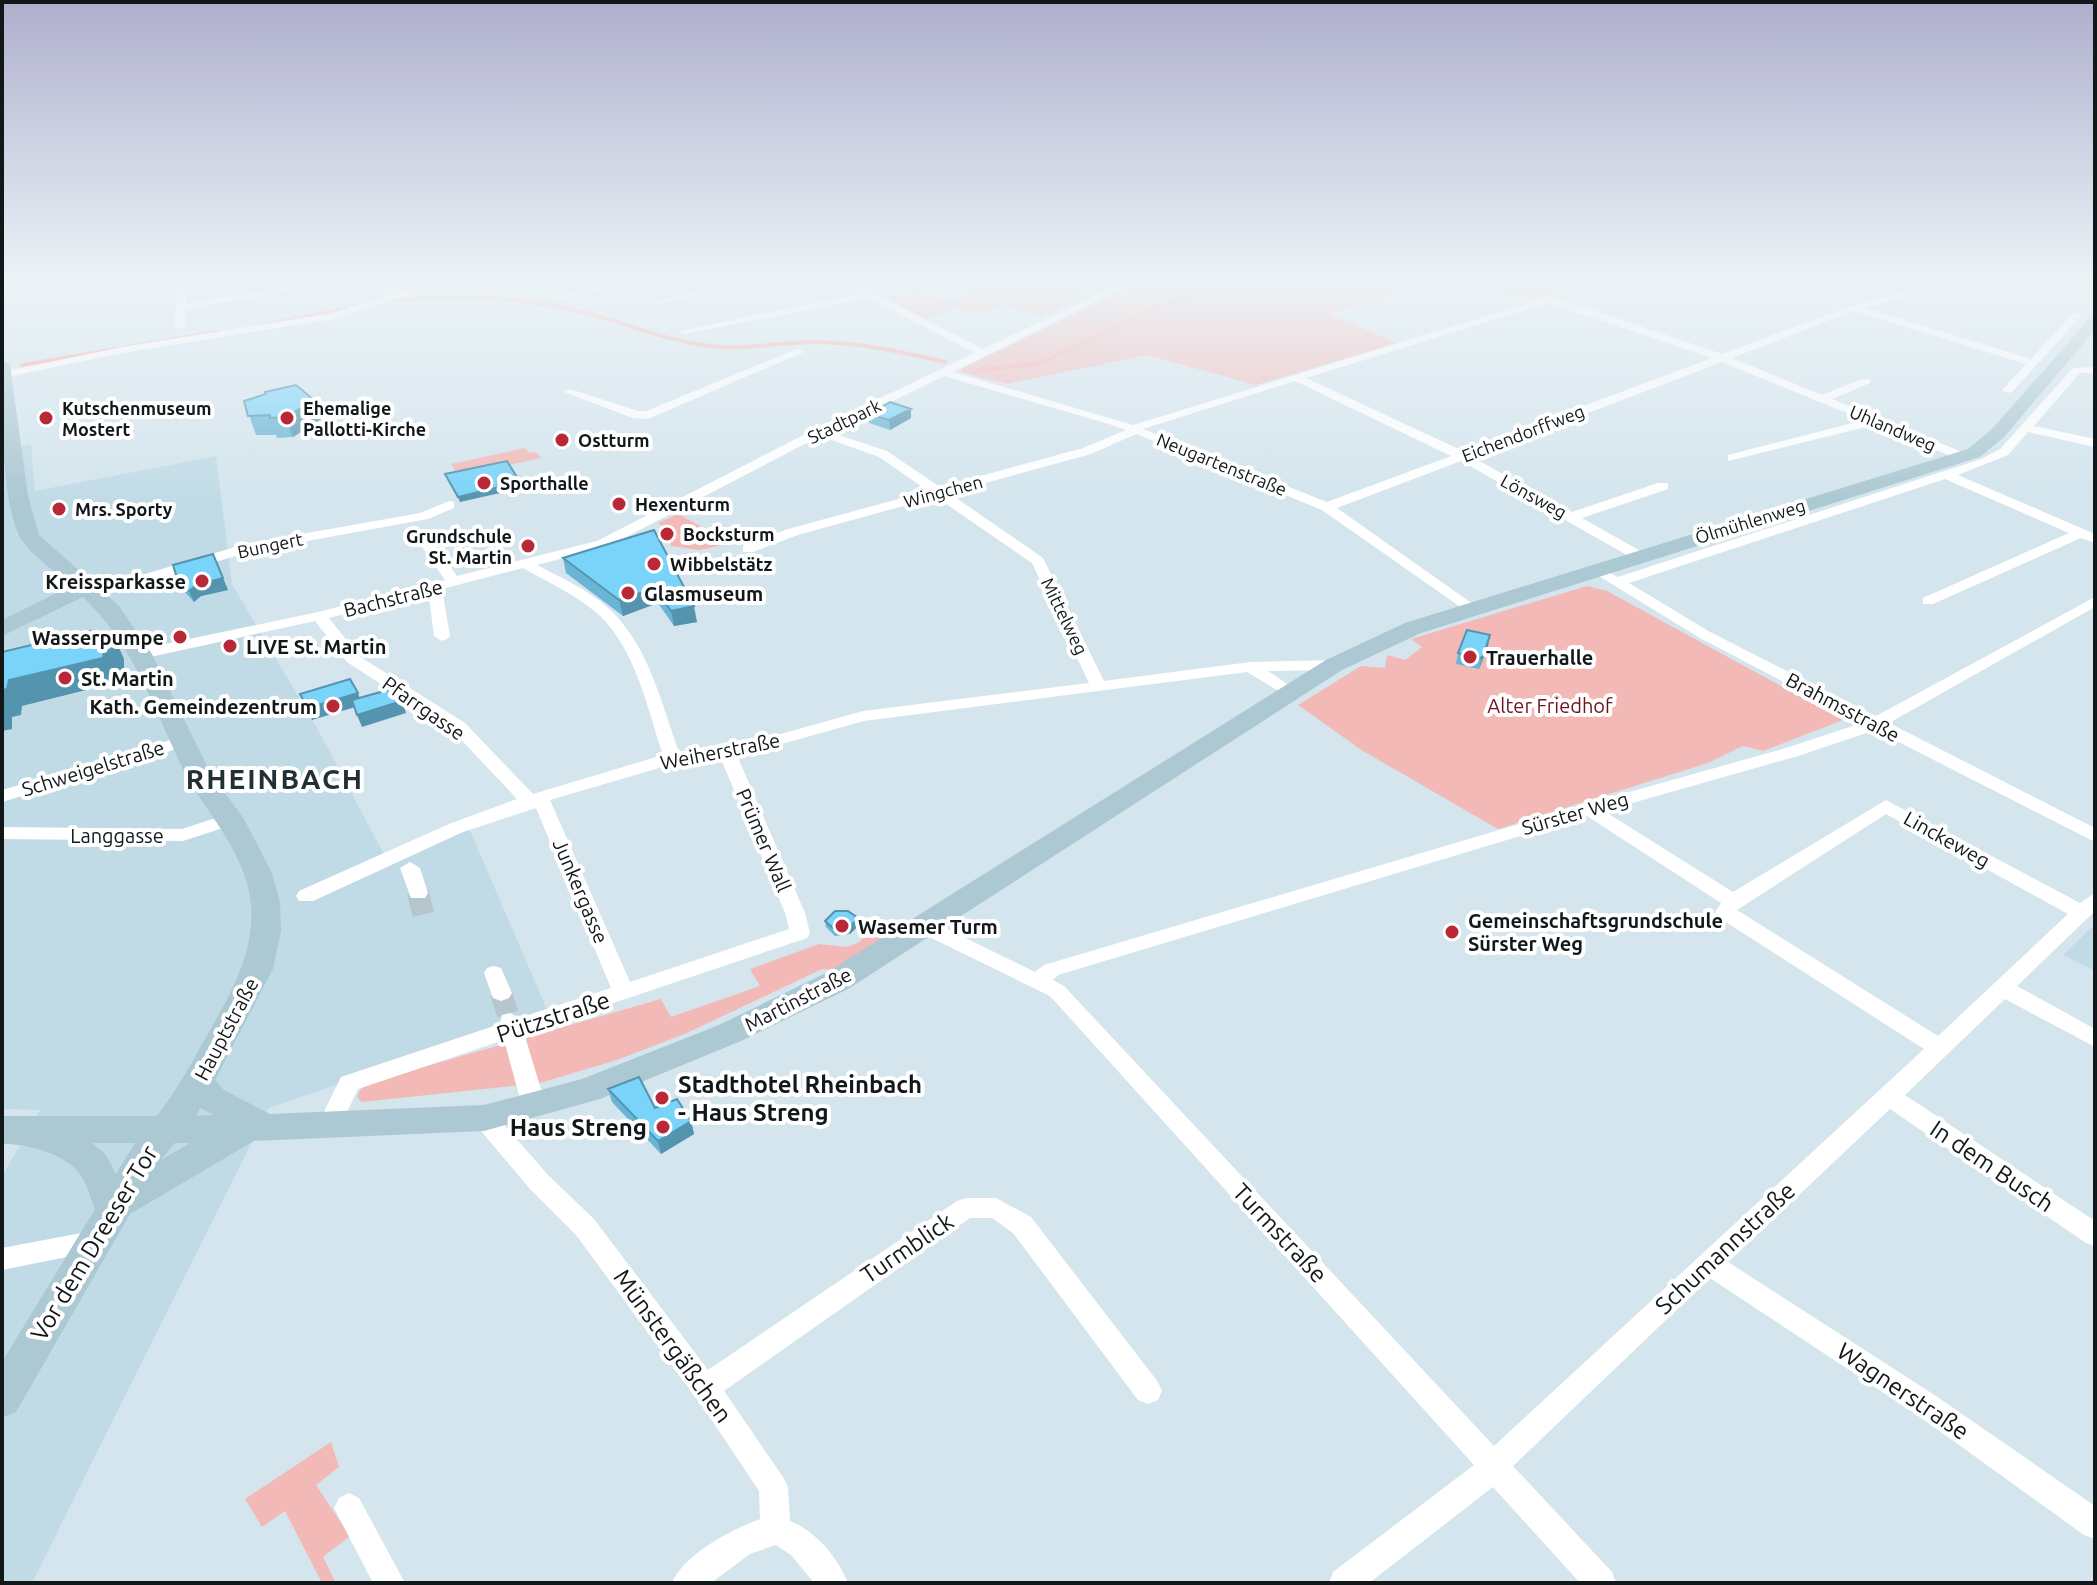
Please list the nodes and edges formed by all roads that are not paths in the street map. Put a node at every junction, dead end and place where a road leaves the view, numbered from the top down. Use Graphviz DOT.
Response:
graph roads {
  1 [pos="108,353"];
  2 [pos="796,353"];
  3 [pos="983,353"];
  4 [pos="1375,353"];
  5 [pos="1708,353"];
  6 [pos="1736,353"];
  7 [pos="2000,353"];
  8 [pos="2042,353"];
  9 [pos="2067,353"];
  10 [pos="1723,358"];
  11 [pos="2033,363"];
  12 [pos="2,365"];
  13 [pos="2095,370"];
  14 [pos="945,373"];
  15 [pos="3,375"];
  16 [pos="1296,377"];
  17 [pos="1866,381"];
  18 [pos="2008,390"];
  19 [pos="570,392"];
  20 [pos="1822,399"];
  21 [pos="1875,421"];
  22 [pos="2026,428"];
  23 [pos="1135,429"];
  24 [pos="819,432"];
  25 [pos="2095,443"];
  26 [pos="7,446"];
  27 [pos="1462,456"];
  28 [pos="1963,457"];
  29 [pos="1732,458"];
  30 [pos="1938,472"];
  31 [pos="1663,486"];
  32 [pos="939,492"];
  33 [pos="449,505"];
  34 [pos="1327,507"];
  35 [pos="11,511"];
  36 [pos="1571,517"];
  37 [pos="639,525"];
  38 [pos="2088,536"];
  39 [pos="427,544"];
  40 [pos="748,549"];
  41 [pos="1639,556"];
  42 [pos="527,565"];
  43 [pos="1596,570"];
  44 [pos="454,582"];
  45 [pos="1618,582"];
  46 [pos="427,589"];
  47 [pos="89,591"];
  48 [pos="1928,601"];
  49 [pos="2095,601"];
  50 [pos="1472,610"];
  51 [pos="319,616"];
  52 [pos="2,629"];
  53 [pos="442,636"];
  54 [pos="131,646"];
  55 [pos="1346,658"];
  56 [pos="1250,667"];
  57 [pos="1098,685"];
  58 [pos="1290,693"];
  59 [pos="1875,724"];
  60 [pos="184,741"];
  61 [pos="725,748"];
  62 [pos="664,760"];
  63 [pos="2,796"];
  64 [pos="529,801"];
  65 [pos="1589,809"];
  66 [pos="231,819"];
  67 [pos="2095,836"];
  68 [pos="3,838"];
  69 [pos="407,857"];
  70 [pos="418,893"];
  71 [pos="306,896"];
  72 [pos="1733,901"];
  73 [pos="2088,906"];
  74 [pos="926,927"];
  75 [pos="800,933"];
  76 [pos="1038,981"];
  77 [pos="2003,988"];
  78 [pos="624,993"];
  79 [pos="512,1025"];
  80 [pos="2095,1039"];
  81 [pos="1939,1048"];
  82 [pos="197,1083"];
  83 [pos="1889,1096"];
  84 [pos="534,1106"];
  85 [pos="484,1118"];
  86 [pos="329,1126"];
  87 [pos="261,1128"];
  88 [pos="163,1129"];
  89 [pos="9,1130"];
  90 [pos="112,1208"];
  91 [pos="2095,1235"];
  92 [pos="92,1242"];
  93 [pos="2,1259"];
  94 [pos="1708,1263"];
  95 [pos="705,1388"];
  96 [pos="1148,1391"];
  97 [pos="2,1399"];
  98 [pos="1495,1467"];
  99 [pos="349,1508"];
  100 [pos="2095,1524"];
  101 [pos="776,1530"];
  102 [pos="390,1583"];
  103 [pos="687,1583"];
  104 [pos="833,1583"];
  105 [pos="1344,1583"];
  106 [pos="1601,1583"];
  1 -- 15 [label="street"];
  2 -- 19 [label="street"];
  3 -- 14 [label="street, Stadtpark"];
  4 -- 16 [label="street, Wingchen"];
  5 -- 10 [label="street, Uhlandweg"];
  6 -- 10 [label="street, Eichendorffweg"];
  7 -- 11 [label="street"];
  8 -- 11 [label="street"];
  9 -- 28 [label="main road, Ölmühlenweg"];
  10 -- 20 [label="street, Uhlandweg"];
  10 -- 27 [label="street, Eichendorffweg"];
  11 -- 18 [label="street"];
  12 -- 15 [label="main road, Hauptstraße"];
  13 -- 22 [label="street"];
  14 -- 23 [label="street, Neugartenstraße"];
  14 -- 24 [label="street, Stadtpark"];
  15 -- 26 [label="main road, Hauptstraße"];
  16 -- 23 [label="street, Wingchen"];
  16 -- 27 [label="street, Lönsweg"];
  17 -- 20 [label="street, Uhlandweg"];
  20 -- 21 [label="street, Uhlandweg"];
  21 -- 28 [label="street, Uhlandweg"];
  21 -- 29 [label="street"];
  22 -- 25 [label="street"];
  22 -- 30 [label="street"];
  23 -- 32 [label="street, Wingchen"];
  23 -- 34 [label="street, Neugartenstraße"];
  24 -- 32 [label="street, Mittelweg"];
  24 -- 37 [label="street, Stadtpark"];
  26 -- 35 [label="main road, Hauptstraße"];
  27 -- 34 [label="street, Eichendorffweg"];
  27 -- 36 [label="street, Lönsweg"];
  28 -- 30 [label="main road, Ölmühlenweg"];
  30 -- 38 [label="street"];
  30 -- 41 [label="main road, Ölmühlenweg"];
  30 -- 45 [label="street, Ölmühlenweg"];
  31 -- 36 [label="street"];
  32 -- 40 [label="street, Wingchen"];
  32 -- 57 [label="street, Mittelweg"];
  33 -- 47 [label="street, Bungert"];
  34 -- 50 [label="street, Neugartenstraße"];
  35 -- 47 [label="main road, Hauptstraße"];
  36 -- 41 [label="street, Lönsweg"];
  37 -- 42 [label="street, Bachstraße"];
  38 -- 48 [label="street"];
  39 -- 44 [label="street"];
  41 -- 43 [label="main road, Ölmühlenweg"];
  42 -- 44 [label="street, Bachstraße"];
  42 -- 62 [label="street"];
  43 -- 45 [label="street, Brahmsstraße"];
  43 -- 50 [label="main road, Ölmühlenweg"];
  44 -- 46 [label="street, Bachstraße"];
  45 -- 59 [label="street, Brahmsstraße"];
  46 -- 51 [label="street, Bachstraße"];
  46 -- 53 [label="street"];
  47 -- 52 [label="main road"];
  47 -- 54 [label="main road, Hauptstraße"];
  49 -- 59 [label="street, Sürster Weg"];
  50 -- 55 [label="main road, Ölmühlenweg"];
  51 -- 54 [label="street, Bachstraße"];
  51 -- 64 [label="street, Pfarrgasse"];
  54 -- 60 [label="main road, Hauptstraße"];
  55 -- 56 [label="street, Weiherstraße"];
  55 -- 58 [label="main road, Martinstraße"];
  56 -- 57 [label="street, Weiherstraße"];
  56 -- 58 [label="street"];
  57 -- 61 [label="street, Weiherstraße"];
  58 -- 74 [label="main road, Martinstraße"];
  59 -- 65 [label="street, Sürster Weg"];
  59 -- 67 [label="street, Brahmsstraße"];
  60 -- 63 [label="street, Schweigelstraße"];
  60 -- 66 [label="main road, Hauptstraße"];
  61 -- 62 [label="street, Weiherstraße"];
  61 -- 75 [label="street, Prümer Wall"];
  62 -- 64 [label="street, Weiherstraße"];
  64 -- 69 [label="street, Weiherstraße"];
  64 -- 78 [label="street, Junkergasse"];
  65 -- 72 [label="street"];
  65 -- 76 [label="street, Sürster Weg"];
  66 -- 68 [label="street, Langgasse"];
  66 -- 82 [label="main road, Hauptstraße"];
  69 -- 70 [label="street"];
  69 -- 71 [label="street, Weiherstraße"];
  72 -- 73 [label="street, Linckeweg"];
  72 -- 81 [label="street"];
  73 -- 77 [label="street, Schumannstraße"];
  74 -- 76 [label="street, Turmstraße"];
  74 -- 84 [label="main road, Martinstraße"];
  75 -- 78 [label="street, Pützstraße"];
  76 -- 98 [label="street, Turmstraße"];
  77 -- 80 [label="street"];
  77 -- 81 [label="street, Schumannstraße"];
  78 -- 79 [label="street, Pützstraße"];
  79 -- 84 [label="street"];
  79 -- 86 [label="street, Pützstraße"];
  81 -- 83 [label="street, Schumannstraße"];
  82 -- 87 [label="main road"];
  82 -- 88 [label="main road, Hauptstraße"];
  83 -- 91 [label="street, In dem Busch"];
  83 -- 94 [label="street, Schumannstraße"];
  84 -- 85 [label="main road, Martinstraße"];
  85 -- 86 [label="main road, Martinstraße"];
  85 -- 95 [label="street, Münstergäßchen"];
  86 -- 87 [label="main road, Martinstraße"];
  87 -- 88 [label="main road, Martinstraße"];
  87 -- 90 [label="main road"];
  88 -- 89 [label="main road, Martinstraße"];
  88 -- 90 [label="main road, Vor dem Dreeser Tor"];
  89 -- 90 [label="main road"];
  90 -- 92 [label="main road, Vor dem Dreeser Tor"];
  92 -- 93 [label="street"];
  92 -- 97 [label="main road, Vor dem Dreeser Tor"];
  94 -- 98 [label="street, Schumannstraße"];
  94 -- 100 [label="street, Wagnerstraße"];
  95 -- 96 [label="street, Turmblick"];
  95 -- 101 [label="street, Münstergäßchen"];
  98 -- 105 [label="street, Schumannstraße"];
  98 -- 106 [label="street, Turmstraße"];
  99 -- 102 [label="street"];
  101 -- 103 [label="street"];
  101 -- 104 [label="street"];
}
